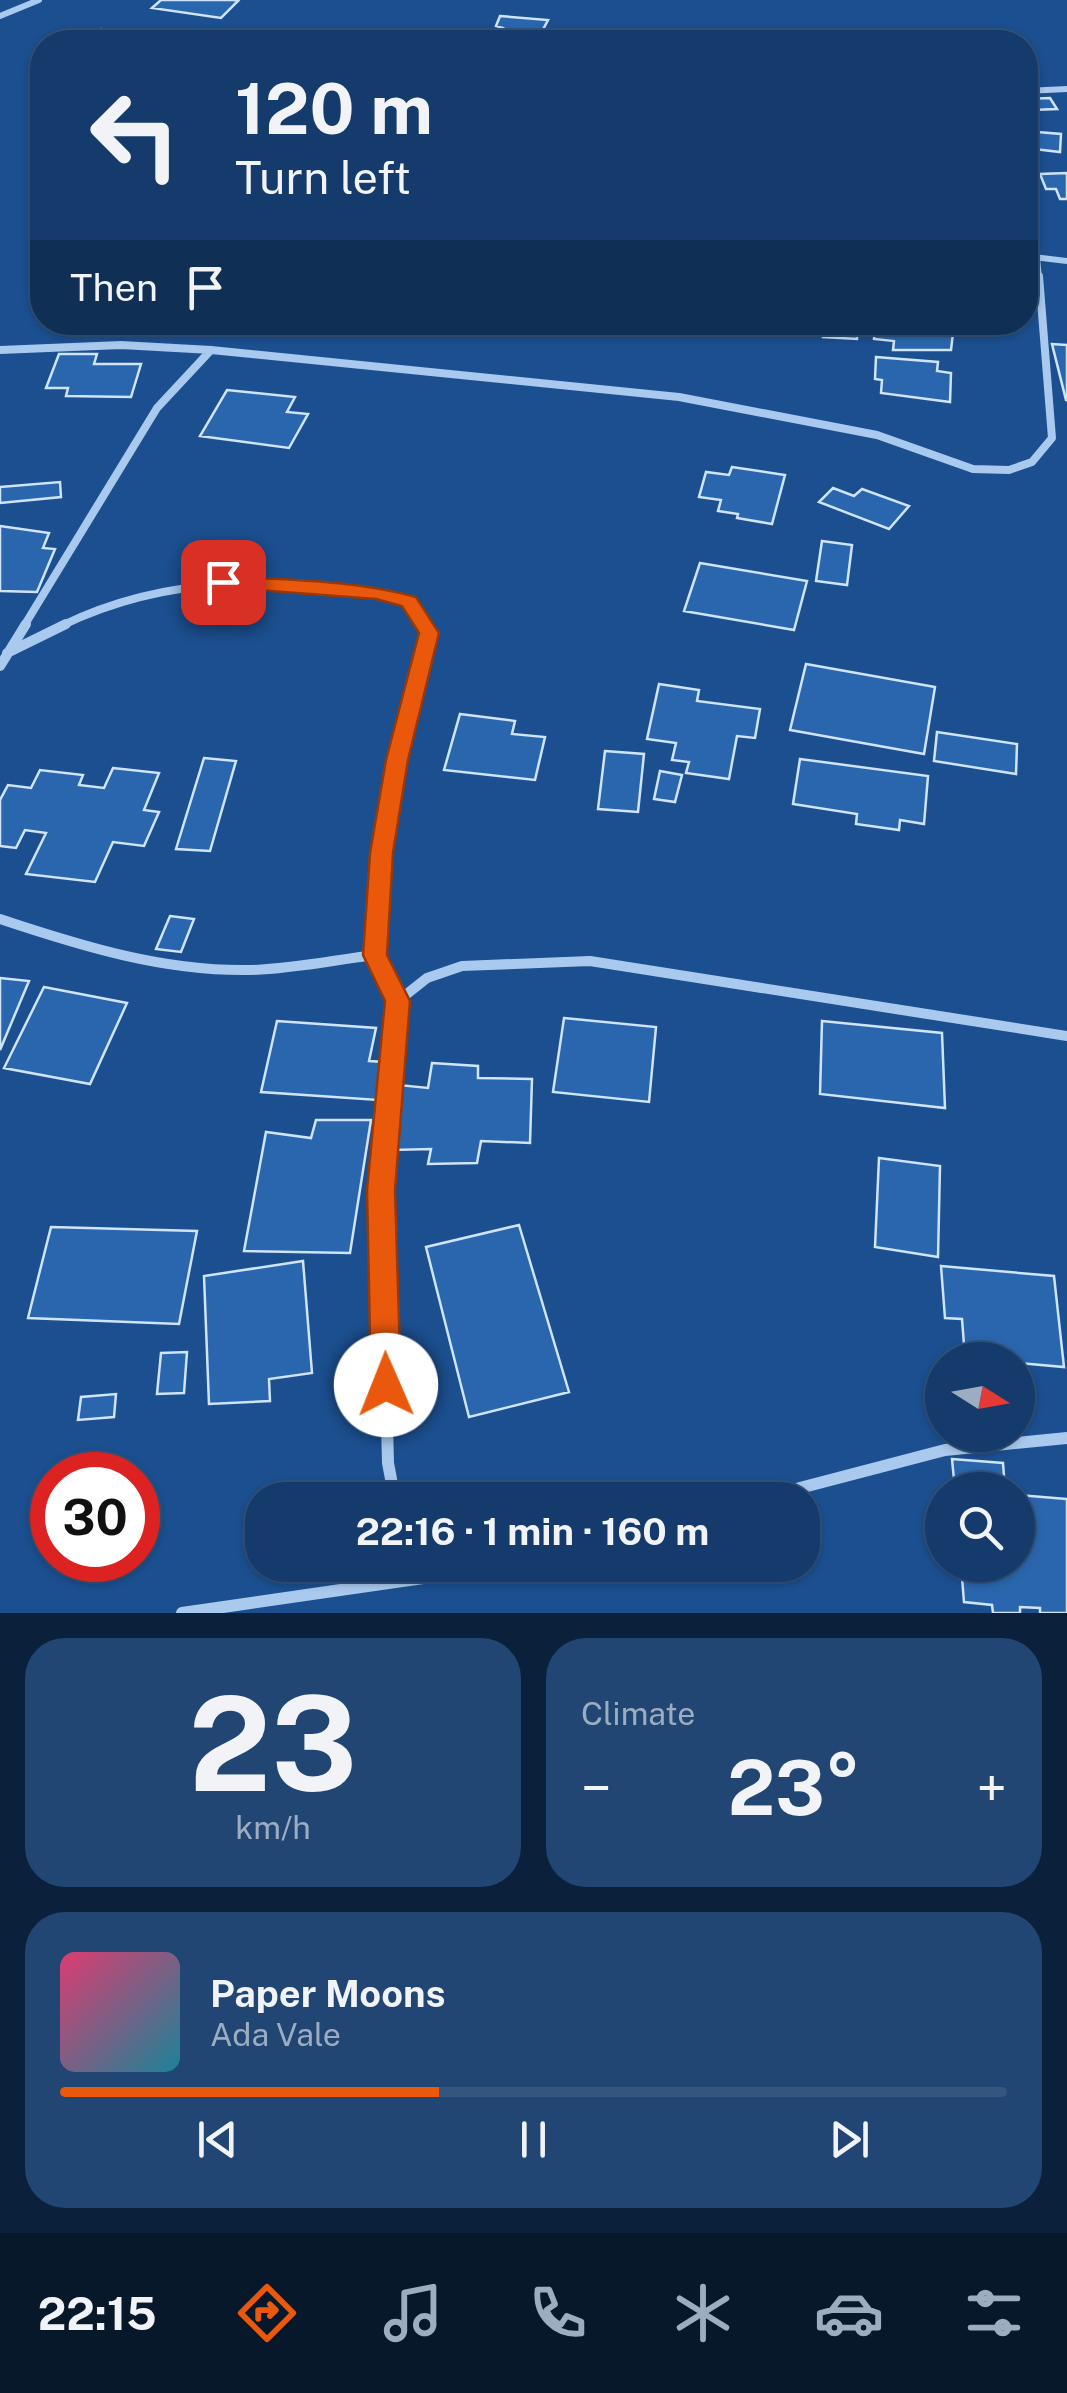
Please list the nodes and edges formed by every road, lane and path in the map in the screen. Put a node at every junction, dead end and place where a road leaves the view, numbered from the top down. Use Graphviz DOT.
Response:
graph roads {
  1 [pos="40,0"];
  2 [pos="0,16"];
  3 [pos="1038,90"];
  4 [pos="1067,90"];
  5 [pos="1038,257"];
  6 [pos="1067,260"];
  7 [pos="1038,269"];
  8 [pos="0,350"];
  9 [pos="211,350"];
  10 [pos="7,653"];
  11 [pos="0,666"];
  12 [pos="0,919"];
  13 [pos="375,955"];
  14 [pos="398,1001"];
  15 [pos="1067,1036"];
  16 [pos="1067,1438"];
  17 [pos="392,1482"];
  18 [pos="820,1483"];
  19 [pos="354,1582"];
  20 [pos="182,1613"];
  1 -- 2 [label="street"];
  3 -- 4 [label="street"];
  5 -- 6 [label="street"];
  7 -- 9 [label="street"];
  8 -- 9 [label="street"];
  9 -- 10 [label="street"];
  10 -- 11 [label="street"];
  10 -- 13 [label="street"];
  12 -- 13 [label="street"];
  13 -- 14 [label="street"];
  14 -- 15 [label="street"];
  14 -- 17 [label="street"];
  16 -- 18 [label="street"];
  19 -- 20 [label="street"];
}
